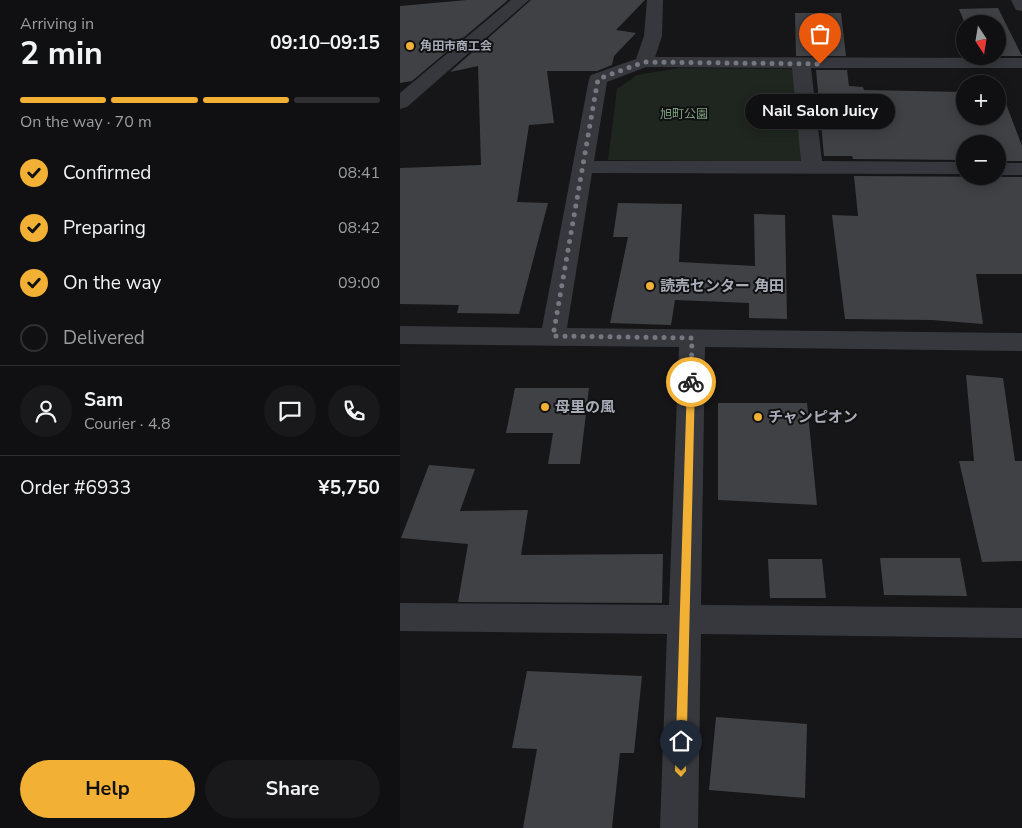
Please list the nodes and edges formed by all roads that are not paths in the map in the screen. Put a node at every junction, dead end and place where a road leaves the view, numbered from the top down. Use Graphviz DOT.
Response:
graph roads {
  1 [pos="521,0"];
  2 [pos="655,0"];
  3 [pos="1019,0"];
  4 [pos="1022,6"];
  5 [pos="644,62"];
  6 [pos="1022,63"];
  7 [pos="801,64"];
  8 [pos="400,103"];
  9 [pos="583,167"];
  10 [pos="812,167"];
  11 [pos="956,168"];
  12 [pos="1006,169"];
  13 [pos="1022,169"];
  14 [pos="400,335"];
  15 [pos="553,336"];
  16 [pos="692,338"];
  17 [pos="1022,342"];
  18 [pos="400,617"];
  19 [pos="685,621"];
  20 [pos="1022,623"];
  21 [pos="679,828"];
  1 -- 8 [label="street"];
  2 -- 5 [label="street"];
  3 -- 4 [label="street"];
  5 -- 7 [label="street"];
  5 -- 9 [label="street"];
  6 -- 7 [label="street"];
  7 -- 10 [label="street"];
  9 -- 10 [label="street"];
  9 -- 15 [label="street"];
  10 -- 11 [label="street"];
  12 -- 13 [label="street"];
  14 -- 15 [label="street"];
  15 -- 16 [label="street"];
  16 -- 17 [label="street"];
  16 -- 19 [label="street"];
  18 -- 19 [label="street"];
  19 -- 20 [label="street"];
  19 -- 21 [label="street"];
}
